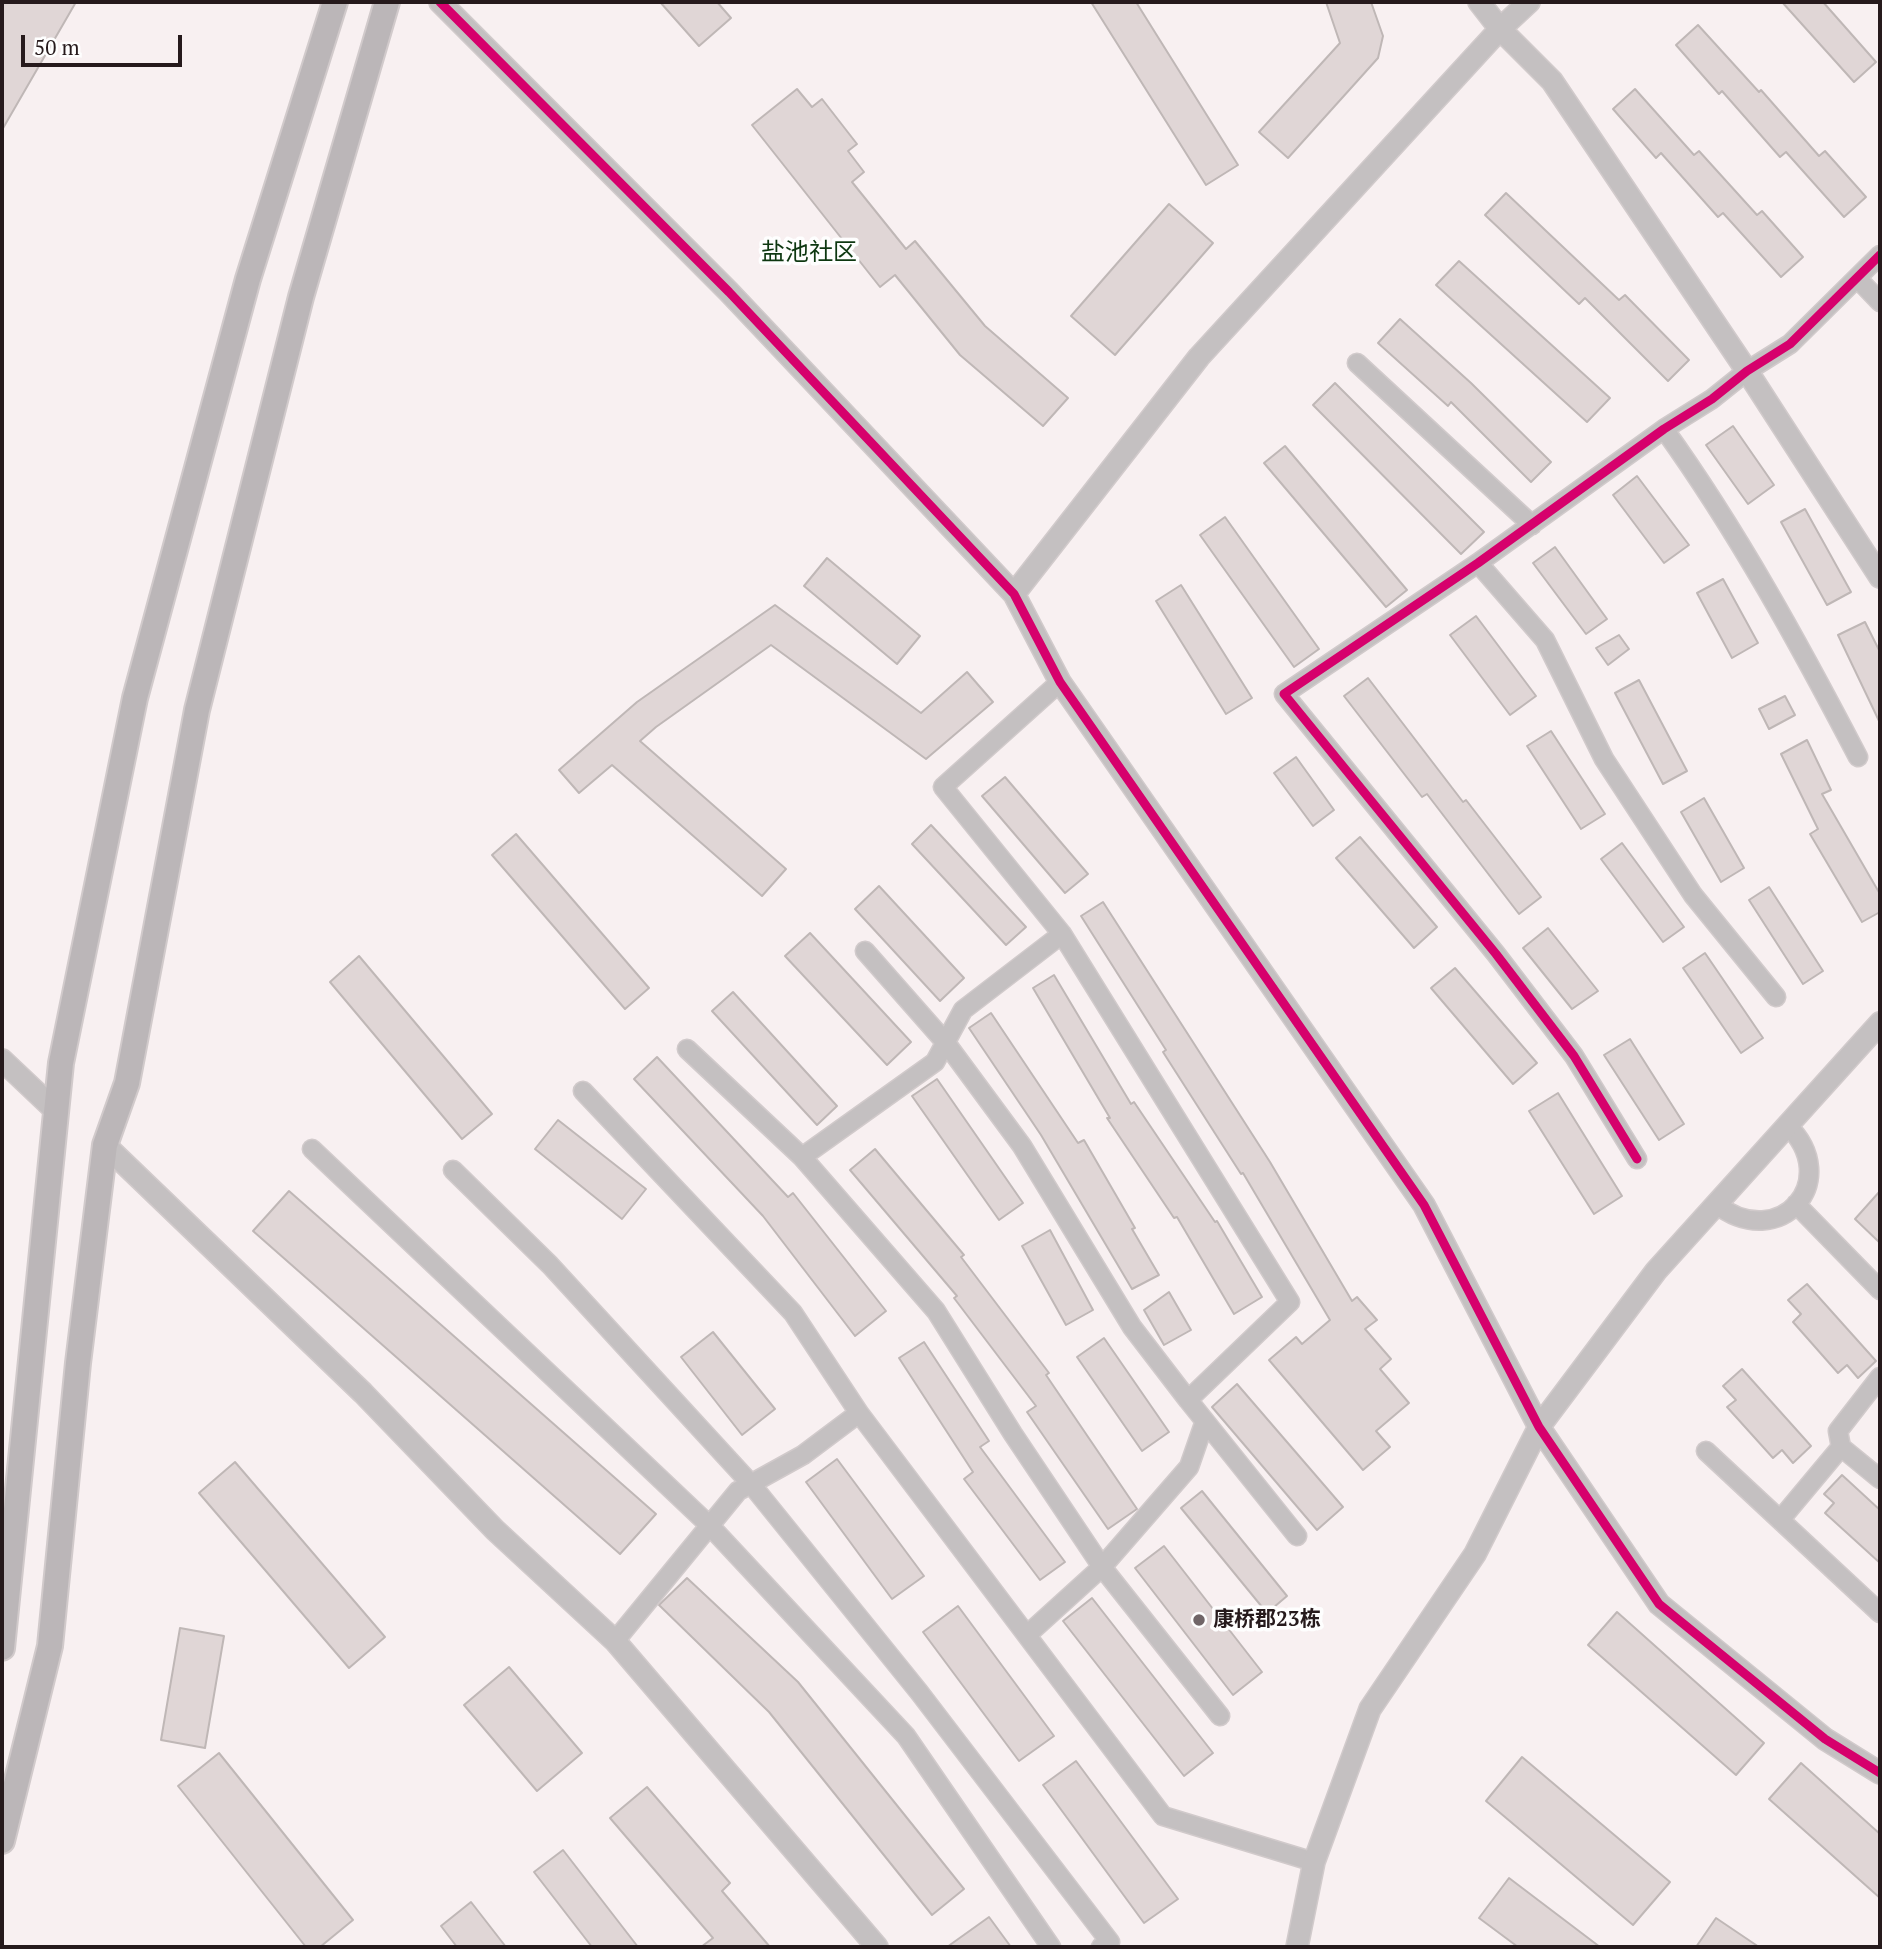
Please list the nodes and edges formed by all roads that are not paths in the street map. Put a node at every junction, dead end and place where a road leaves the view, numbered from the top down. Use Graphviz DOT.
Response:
graph roads {
  1 [pos="335,2"];
  2 [pos="387,2"];
  3 [pos="440,2"];
  4 [pos="1479,2"];
  5 [pos="1529,2"];
  6 [pos="1500,29"];
  7 [pos="1880,255"];
  8 [pos="1857,278"];
  9 [pos="1880,302"];
  10 [pos="1357,363"];
  11 [pos="1747,371"];
  12 [pos="1664,429"];
  13 [pos="1532,525"];
  14 [pos="1478,563"];
  15 [pos="1880,576"];
  16 [pos="1014,594"];
  17 [pos="1060,682"];
  18 [pos="1858,757"];
  19 [pos="1062,934"];
  20 [pos="865,951"];
  21 [pos="1776,997"];
  22 [pos="1880,1023"];
  23 [pos="946,1043"];
  24 [pos="687,1049"];
  25 [pos="2,1060"];
  26 [pos="583,1091"];
  27 [pos="56,1111"];
  28 [pos="1787,1125"];
  29 [pos="105,1145"];
  30 [pos="312,1149"];
  31 [pos="802,1157"];
  32 [pos="1637,1158"];
  33 [pos="453,1170"];
  34 [pos="1716,1204"];
  35 [pos="1796,1204"];
  36 [pos="1880,1290"];
  37 [pos="1880,1377"];
  38 [pos="1188,1400"];
  39 [pos="859,1413"];
  40 [pos="1205,1422"];
  41 [pos="1539,1427"];
  42 [pos="1841,1447"];
  43 [pos="1706,1451"];
  44 [pos="1880,1479"];
  45 [pos="751,1484"];
  46 [pos="1780,1520"];
  47 [pos="710,1526"];
  48 [pos="1297,1536"];
  49 [pos="1102,1567"];
  50 [pos="1880,1614"];
  51 [pos="1027,1635"];
  52 [pos="615,1641"];
  53 [pos="2,1648"];
  54 [pos="1220,1716"];
  55 [pos="1880,1773"];
  56 [pos="2,1841"];
  57 [pos="1314,1862"];
  58 [pos="877,1947"];
  59 [pos="1051,1947"];
  60 [pos="1101,1947"];
  61 [pos="1297,1947"];
  1 -- 27 [label="main road"];
  2 -- 29 [label="main road"];
  3 -- 16 [label="street"];
  4 -- 6 [label="street"];
  5 -- 6 [label="street"];
  6 -- 11 [label="street"];
  6 -- 16 [label="street"];
  7 -- 8 [label="street"];
  8 -- 9 [label="street"];
  8 -- 11 [label="street"];
  10 -- 13 [label="street"];
  11 -- 12 [label="street"];
  11 -- 15 [label="street"];
  12 -- 13 [label="street"];
  12 -- 18 [label="street"];
  13 -- 14 [label="street"];
  14 -- 21 [label="street"];
  14 -- 32 [label="street"];
  16 -- 17 [label="street"];
  17 -- 19 [label="street"];
  17 -- 41 [label="street"];
  19 -- 23 [label="street"];
  19 -- 38 [label="street"];
  20 -- 23 [label="street"];
  22 -- 28 [label="street"];
  23 -- 31 [label="street"];
  23 -- 38 [label="street"];
  24 -- 31 [label="street"];
  25 -- 27 [label="street"];
  26 -- 39 [label="street"];
  27 -- 53 [label="main road"];
  28 -- 34 [label="street"];
  28 -- 35 [label="street"];
  29 -- 52 [label="street"];
  29 -- 56 [label="main road"];
  30 -- 47 [label="street"];
  31 -- 49 [label="street"];
  33 -- 45 [label="street"];
  34 -- 35 [label="street"];
  34 -- 41 [label="street"];
  35 -- 36 [label="street"];
  37 -- 42 [label="street"];
  38 -- 40 [label="street"];
  39 -- 45 [label="street"];
  39 -- 51 [label="street"];
  40 -- 48 [label="street"];
  40 -- 49 [label="street"];
  41 -- 55 [label="street"];
  41 -- 57 [label="street"];
  42 -- 44 [label="street"];
  42 -- 46 [label="street"];
  43 -- 46 [label="street"];
  45 -- 47 [label="street"];
  45 -- 60 [label="street"];
  46 -- 50 [label="street"];
  47 -- 52 [label="street"];
  47 -- 59 [label="street"];
  49 -- 51 [label="street"];
  49 -- 54 [label="street"];
  51 -- 57 [label="street"];
  52 -- 58 [label="street"];
  57 -- 61 [label="street"];
}
